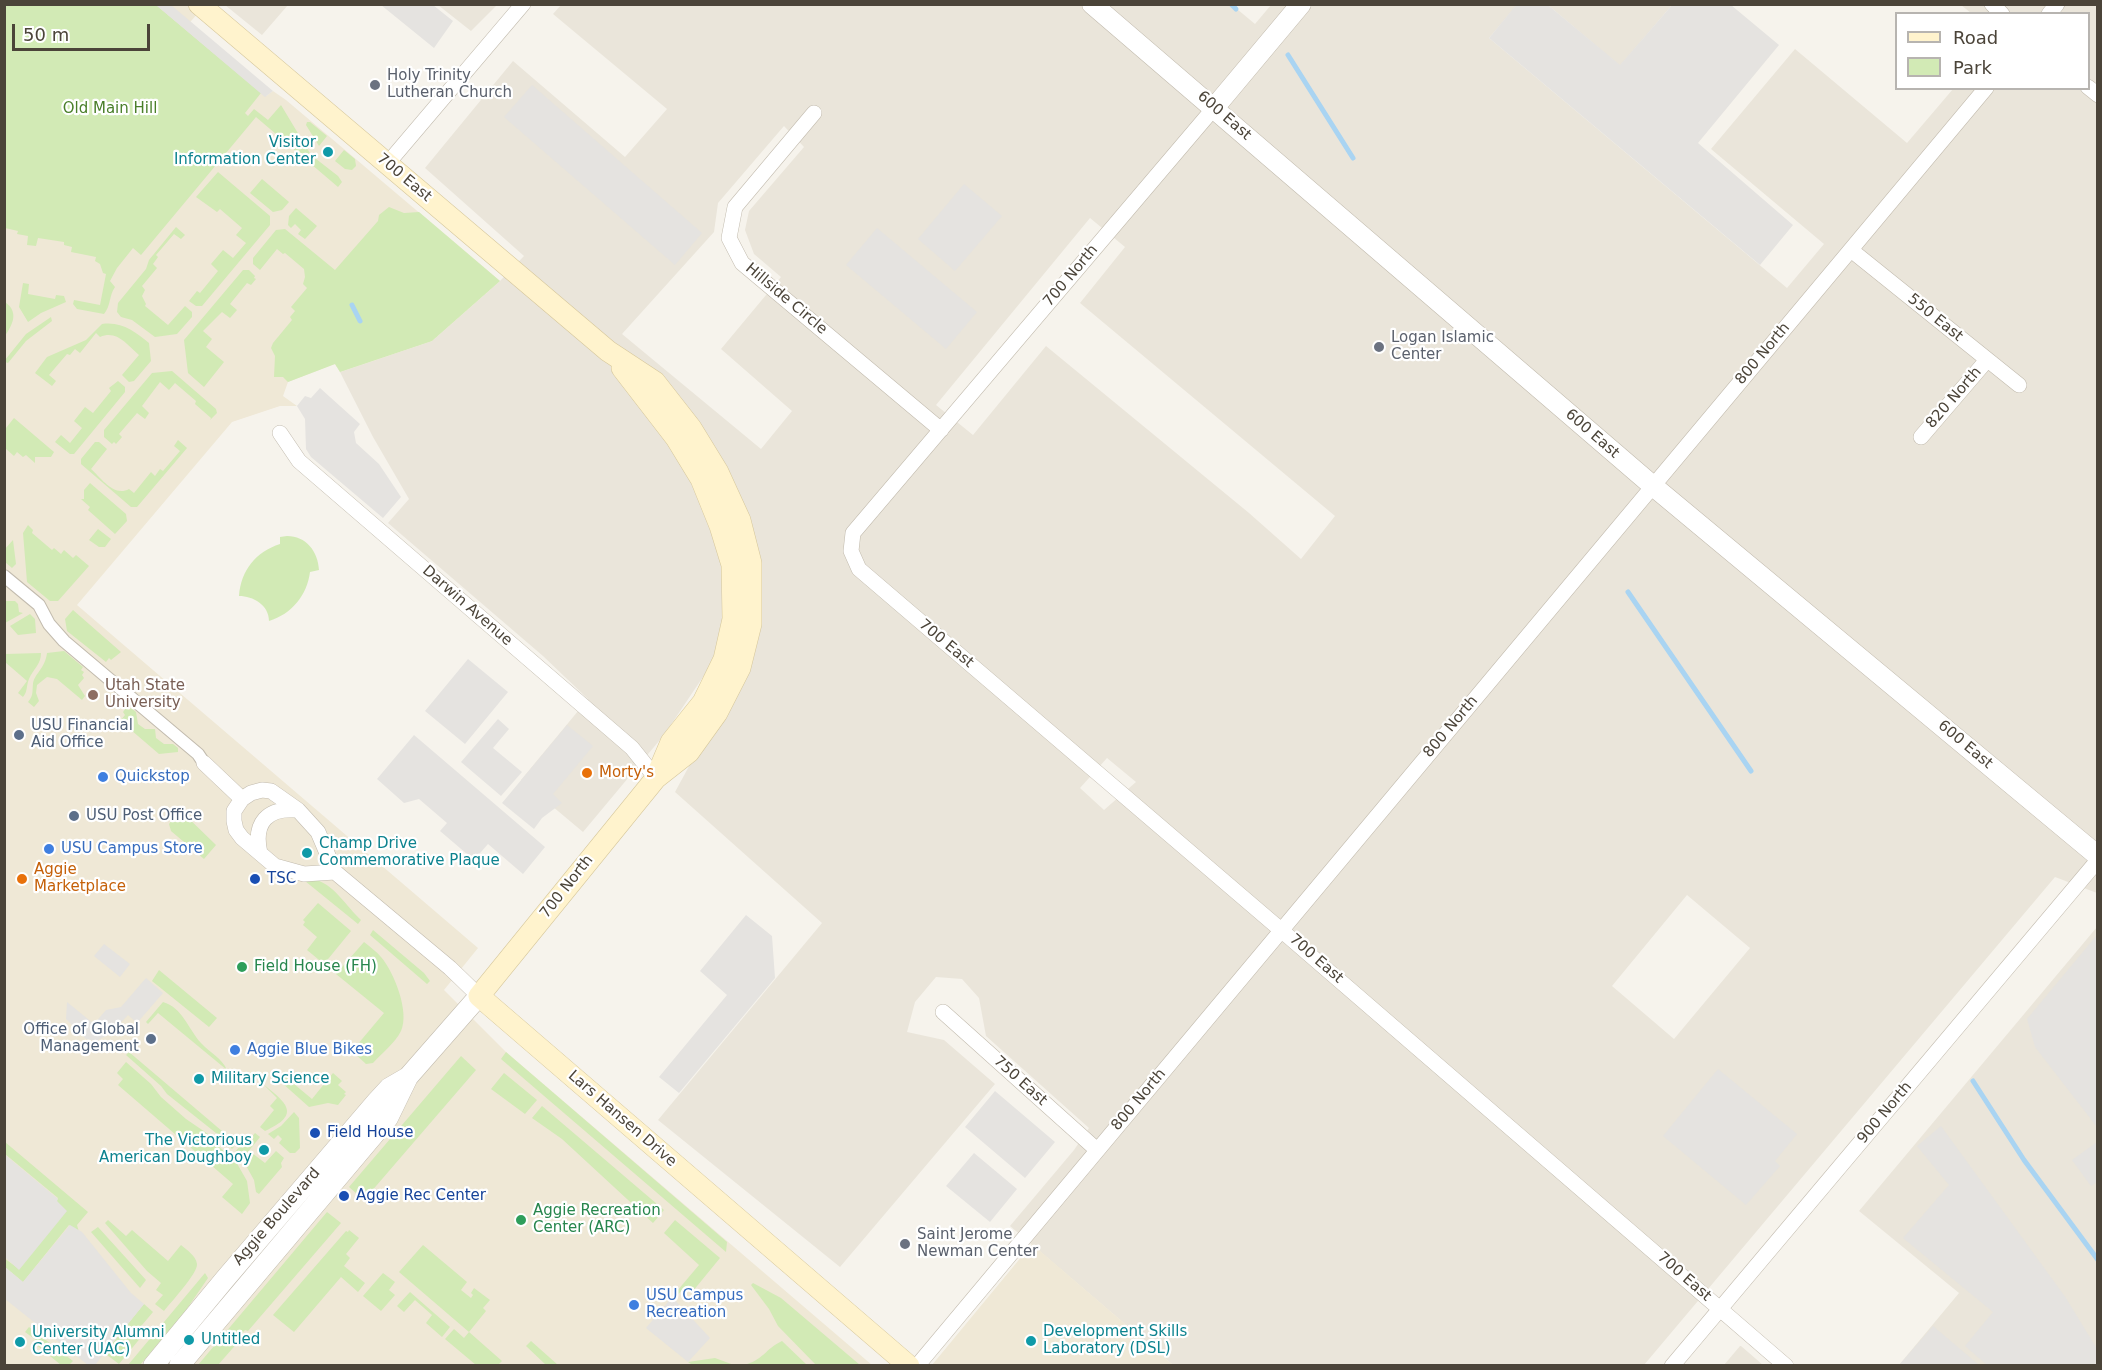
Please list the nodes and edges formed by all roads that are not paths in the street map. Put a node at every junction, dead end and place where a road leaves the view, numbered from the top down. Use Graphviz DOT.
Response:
graph roads {
  1 [pos="199,4"];
  2 [pos="523,4"];
  3 [pos="1092,4"];
  4 [pos="1301,4"];
  5 [pos="1984,90"];
  6 [pos="1214,108"];
  7 [pos="814,113"];
  8 [pos="388,164"];
  9 [pos="1851,250"];
  10 [pos="1987,360"];
  11 [pos="2019,385"];
  12 [pos="941,430"];
  13 [pos="280,433"];
  14 [pos="1921,436"];
  15 [pos="1653,486"];
  16 [pos="851,550"];
  17 [pos="741,564"];
  18 [pos="4,576"];
  19 [pos="204,763"];
  20 [pos="656,778"];
  21 [pos="242,799"];
  22 [pos="298,810"];
  23 [pos="260,853"];
  24 [pos="2097,856"];
  25 [pos="2097,860"];
  26 [pos="335,872"];
  27 [pos="1281,930"];
  28 [pos="479,996"];
  29 [pos="943,1012"];
  30 [pos="408,1077"];
  31 [pos="1097,1150"];
  32 [pos="1720,1308"];
  33 [pos="153,1365"];
  34 [pos="179,1365"];
  35 [pos="909,1365"];
  36 [pos="917,1365"];
  37 [pos="1672,1365"];
  38 [pos="1786,1365"];
  1 -- 8 [label="main road, 700 East"];
  2 -- 8 [label="street"];
  3 -- 6 [label="street, 600 East"];
  4 -- 6 [label="street, 700 North"];
  5 -- 9 [label="street, 800 North"];
  6 -- 12 [label="street, 700 North"];
  6 -- 15 [label="street, 600 East"];
  7 -- 12 [label="street, Hillside Circle"];
  8 -- 17 [label="main road, 700 East"];
  9 -- 10 [label="street, 550 East"];
  9 -- 15 [label="street, 800 North"];
  10 -- 11 [label="street, 550 East"];
  10 -- 14 [label="street, 820 North"];
  12 -- 16 [label="street, 700 North"];
  13 -- 20 [label="street, Darwin Avenue"];
  15 -- 24 [label="street, 600 East"];
  15 -- 27 [label="street, 800 North"];
  16 -- 27 [label="street, 700 East"];
  17 -- 20 [label="main road, 700 North"];
  18 -- 19 [label="street"];
  19 -- 21 [label="street"];
  20 -- 28 [label="main road, 700 North"];
  21 -- 22 [label="street, Lars Hansen Drive"];
  21 -- 23 [label="street"];
  22 -- 23 [label="street"];
  22 -- 26 [label="street, Lars Hansen Drive"];
  23 -- 26 [label="street"];
  25 -- 32 [label="street, 900 North"];
  26 -- 28 [label="street, Lars Hansen Drive"];
  27 -- 31 [label="street, 800 North"];
  27 -- 32 [label="street, 700 East"];
  28 -- 30 [label="street, Aggie Boulevard"];
  28 -- 35 [label="main road, Lars Hansen Drive"];
  29 -- 31 [label="street, 750 East"];
  30 -- 33 [label="street, Aggie Boulevard"];
  30 -- 34 [label="street, Aggie Boulevard"];
  31 -- 36 [label="street, 800 North"];
  32 -- 37 [label="street, 900 North"];
  32 -- 38 [label="street, 700 East"];
}
